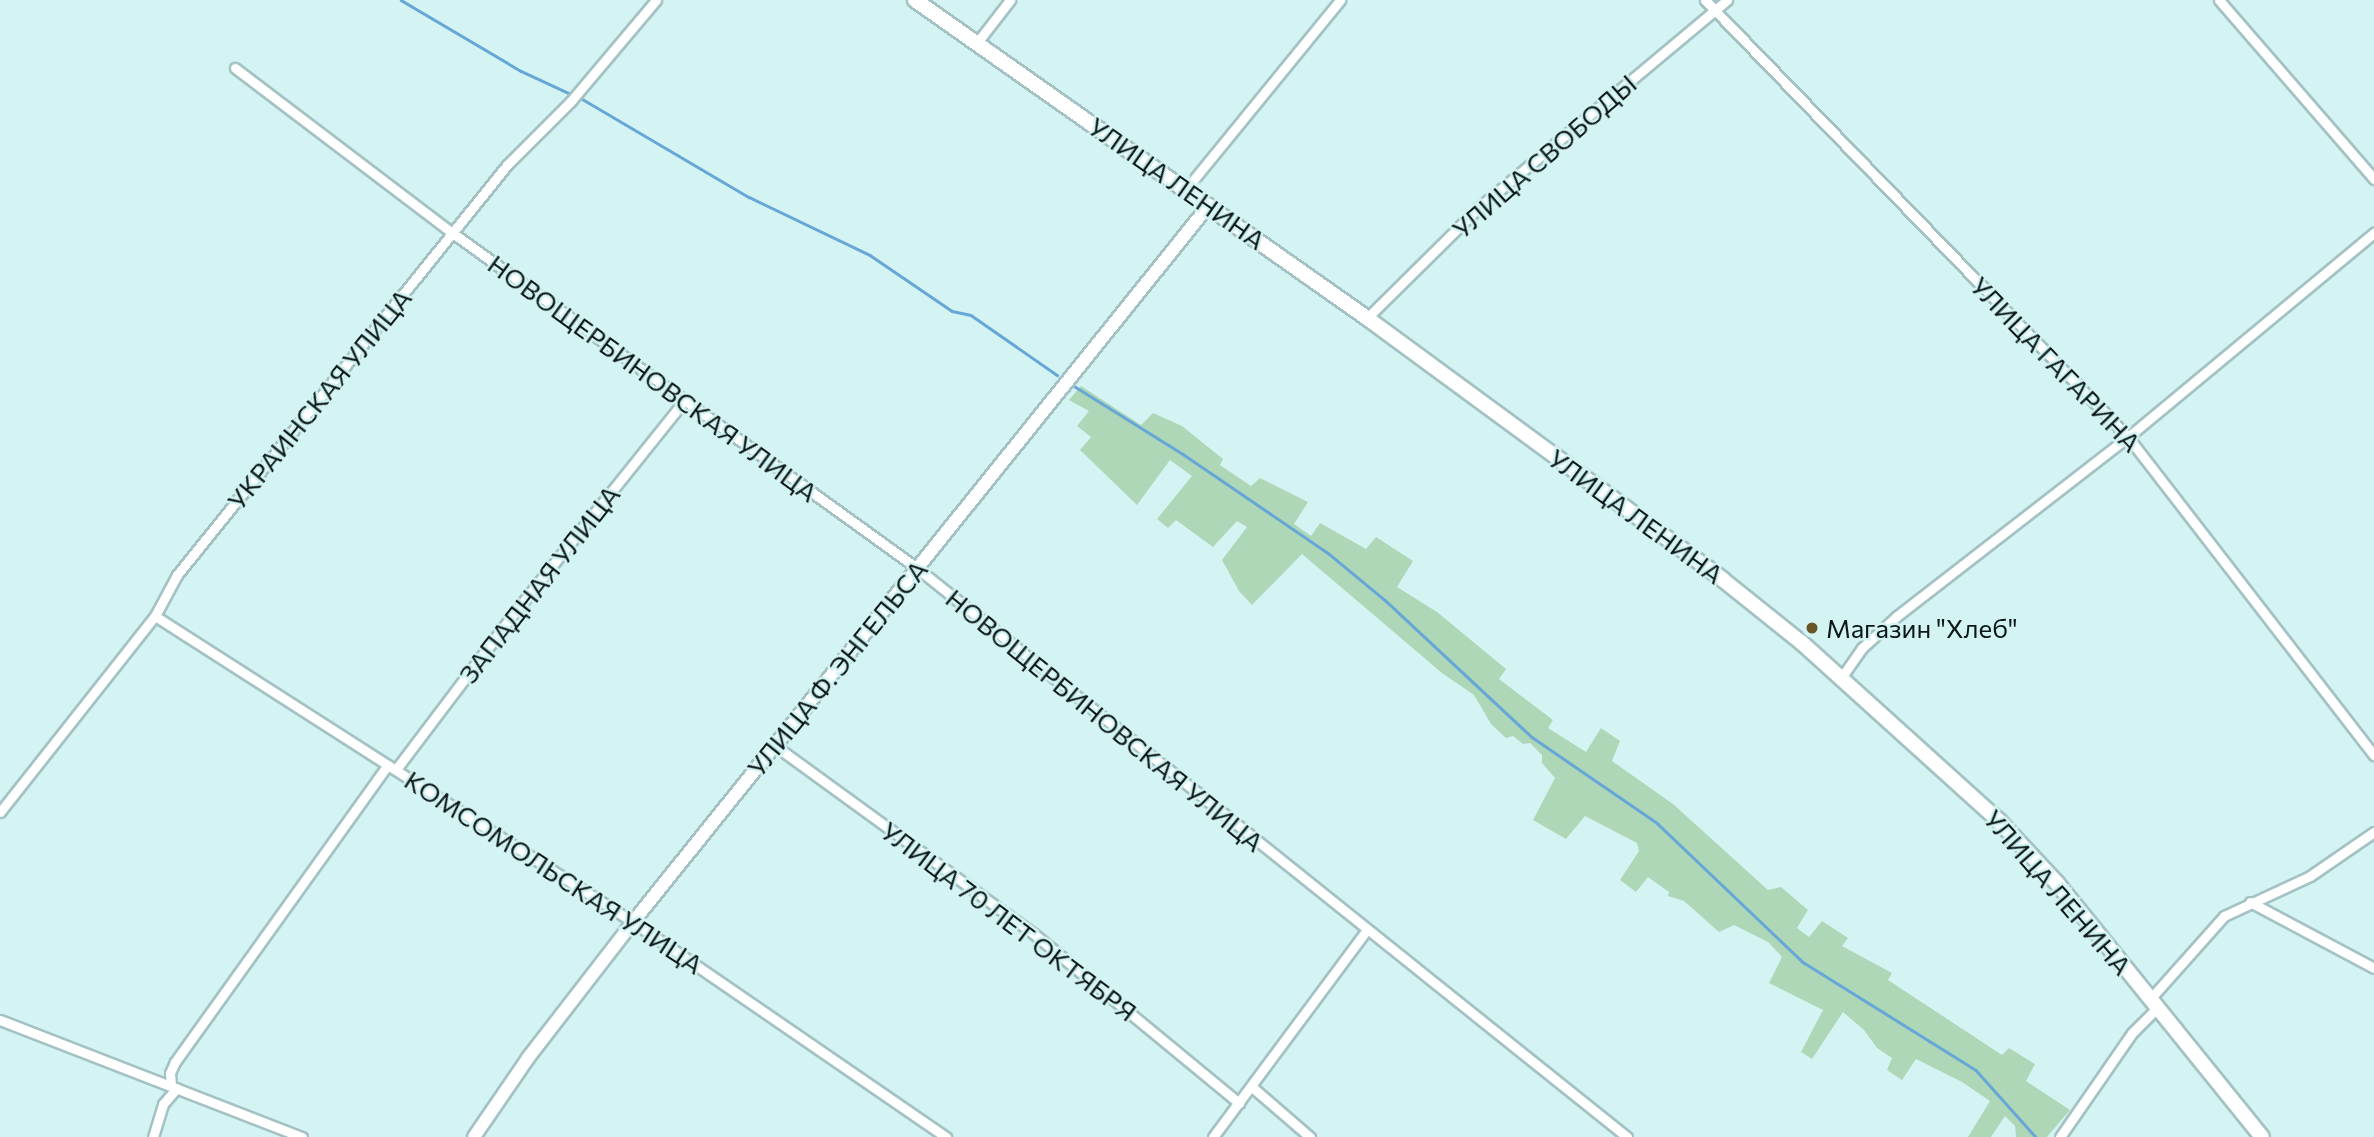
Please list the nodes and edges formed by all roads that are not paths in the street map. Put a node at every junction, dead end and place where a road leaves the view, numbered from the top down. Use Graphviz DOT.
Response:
graph roads {
  1 [pos="656,0"];
  2 [pos="915,0"];
  3 [pos="1010,0"];
  4 [pos="1340,0"];
  5 [pos="1705,0"];
  6 [pos="1727,0"];
  7 [pos="2219,0"];
  8 [pos="1715,10"];
  9 [pos="976,44"];
  10 [pos="235,68"];
  11 [pos="2374,179"];
  12 [pos="1186,189"];
  13 [pos="1209,205"];
  14 [pos="2374,233"];
  15 [pos="454,234"];
  16 [pos="1367,318"];
  17 [pos="684,401"];
  18 [pos="2128,437"];
  19 [pos="917,568"];
  20 [pos="155,616"];
  21 [pos="1841,678"];
  22 [pos="774,745"];
  23 [pos="2374,755"];
  24 [pos="393,766"];
  25 [pos="0,812"];
  26 [pos="2374,832"];
  27 [pos="2250,902"];
  28 [pos="633,922"];
  29 [pos="1366,931"];
  30 [pos="2374,968"];
  31 [pos="2155,1003"];
  32 [pos="0,1020"];
  33 [pos="174,1086"];
  34 [pos="1252,1087"];
  35 [pos="1239,1103"];
  36 [pos="153,1137"];
  37 [pos="302,1137"];
  38 [pos="474,1137"];
  39 [pos="946,1137"];
  40 [pos="1213,1137"];
  41 [pos="1310,1137"];
  42 [pos="1627,1137"];
  43 [pos="2060,1137"];
  44 [pos="2262,1137"];
  1 -- 15 [label="street, УКРАИНСКАЯ УЛИЦА"];
  2 -- 9 [label="main road, УЛИЦА ЛЕНИНА"];
  3 -- 9 [label="street"];
  4 -- 12 [label="street"];
  5 -- 8 [label="street, УЛИЦА ГАГАРИНА"];
  6 -- 8 [label="street, УЛИЦА СВОБОДЫ"];
  7 -- 11 [label="street"];
  8 -- 16 [label="street, УЛИЦА СВОБОДЫ"];
  8 -- 18 [label="street, УЛИЦА ГАГАРИНА"];
  9 -- 12 [label="main road, УЛИЦА ЛЕНИНА"];
  10 -- 15 [label="street, НОВОЩЕРБИНОВСКАЯ УЛИЦА"];
  12 -- 13 [label="main road, УЛИЦА ЛЕНИНА"];
  13 -- 16 [label="main road, УЛИЦА ЛЕНИНА"];
  13 -- 19 [label="main road, УЛИЦА Ф. ЭНГЕЛЬСА"];
  14 -- 18 [label="street"];
  15 -- 17 [label="street, НОВОЩЕРБИНОВСКАЯ УЛИЦА"];
  15 -- 20 [label="street, УКРАИНСКАЯ УЛИЦА"];
  16 -- 21 [label="main road, УЛИЦА ЛЕНИНА"];
  17 -- 19 [label="street, НОВОЩЕРБИНОВСКАЯ УЛИЦА"];
  17 -- 24 [label="street, ЗАПАДНАЯ УЛИЦА"];
  18 -- 21 [label="street"];
  18 -- 23 [label="street, УЛИЦА ГАГАРИНА"];
  19 -- 22 [label="main road, УЛИЦА Ф. ЭНГЕЛЬСА"];
  19 -- 29 [label="street, НОВОЩЕРБИНОВСКАЯ УЛИЦА"];
  20 -- 24 [label="street, КОМСОМОЛЬСКАЯ УЛИЦА"];
  20 -- 25 [label="street, УКРАИНСКАЯ УЛИЦА"];
  21 -- 31 [label="main road, УЛИЦА ЛЕНИНА"];
  22 -- 28 [label="main road, УЛИЦА Ф. ЭНГЕЛЬСА"];
  22 -- 35 [label="street, УЛИЦА 70 ЛЕТ ОКТЯБРЯ"];
  24 -- 28 [label="street, КОМСОМОЛЬСКАЯ УЛИЦА"];
  24 -- 33 [label="street, ЗАПАДНАЯ УЛИЦА"];
  26 -- 27 [label="street"];
  27 -- 30 [label="street"];
  27 -- 31 [label="street"];
  28 -- 38 [label="main road, УЛИЦА Ф. ЭНГЕЛЬСА"];
  28 -- 39 [label="street, КОМСОМОЛЬСКАЯ УЛИЦА"];
  29 -- 34 [label="street"];
  29 -- 42 [label="street, НОВОЩЕРБИНОВСКАЯ УЛИЦА"];
  31 -- 43 [label="street"];
  31 -- 44 [label="main road, УЛИЦА ЛЕНИНА"];
  32 -- 33 [label="street"];
  33 -- 36 [label="street, ЗАПАДНАЯ УЛИЦА"];
  33 -- 37 [label="street"];
  34 -- 35 [label="street"];
  34 -- 41 [label="street"];
  35 -- 40 [label="street"];
}
